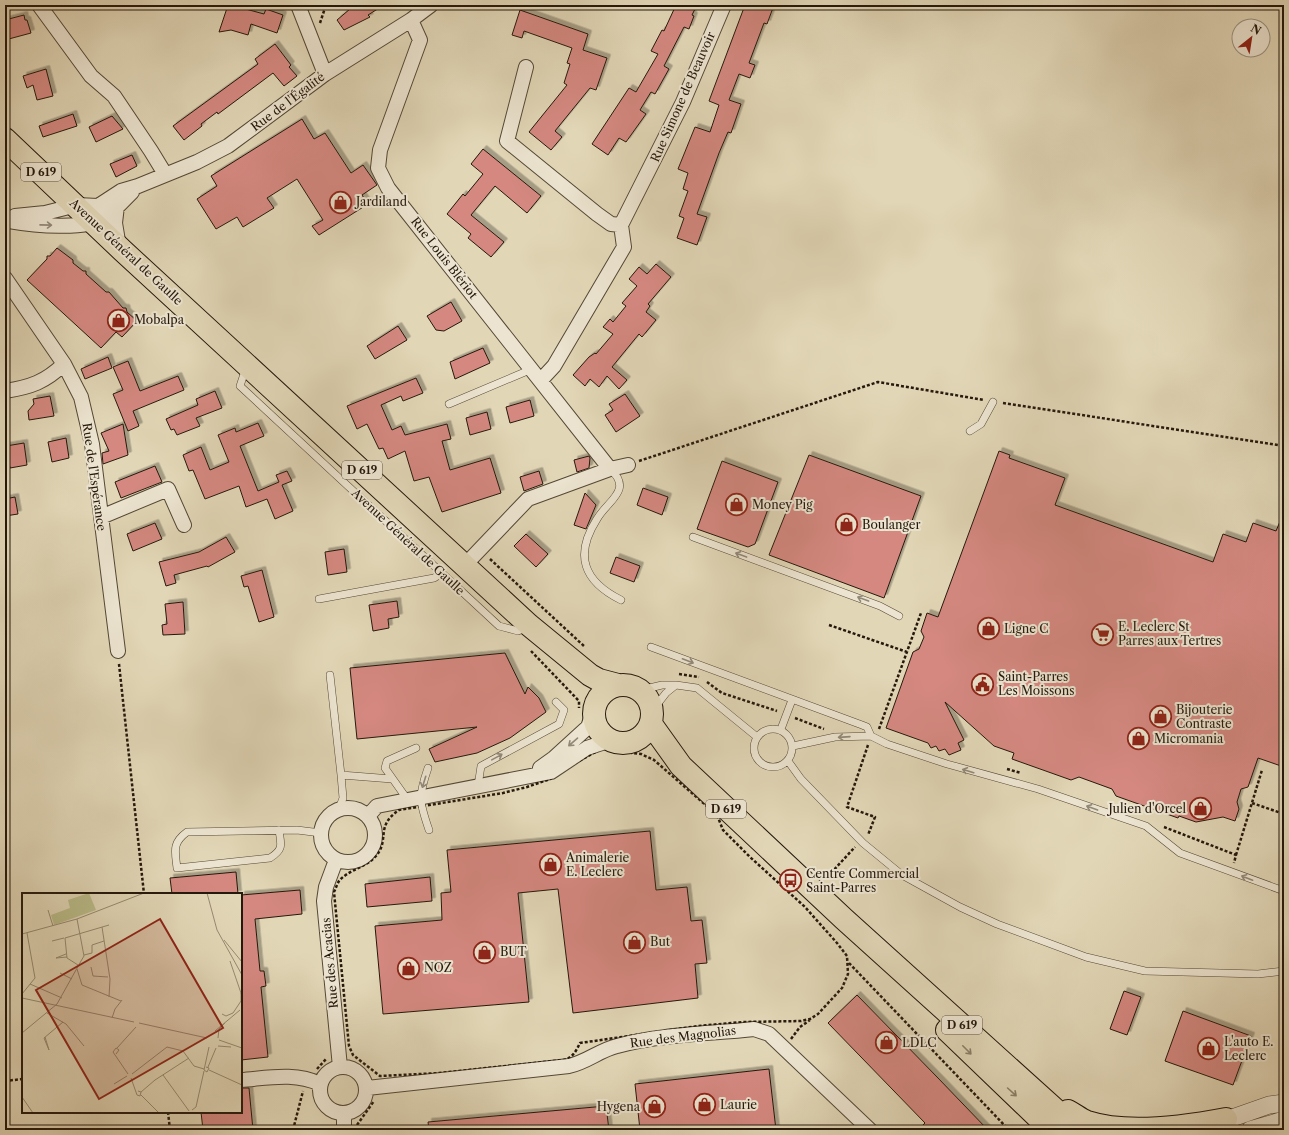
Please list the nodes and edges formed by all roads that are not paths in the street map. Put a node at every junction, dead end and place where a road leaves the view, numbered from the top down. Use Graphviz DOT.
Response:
graph roads {
  1 [pos="38,5"];
  2 [pos="298,5"];
  3 [pos="431,5"];
  4 [pos="724,5"];
  5 [pos="411,20"];
  6 [pos="526,67"];
  7 [pos="325,74"];
  8 [pos="5,139"];
  9 [pos="165,174"];
  10 [pos="138,186"];
  11 [pos="77,205"];
  12 [pos="117,206"];
  13 [pos="6,221"];
  14 [pos="95,223"];
  15 [pos="621,225"];
  16 [pos="119,247"];
  17 [pos="5,278"];
  18 [pos="64,364"];
  19 [pos="247,364"];
  20 [pos="532,369"];
  21 [pos="541,380"];
  22 [pos="5,391"];
  23 [pos="993,402"];
  24 [pos="449,404"];
  25 [pos="970,431"];
  26 [pos="628,465"];
  27 [pos="610,469"];
  28 [pos="100,517"];
  29 [pos="184,525"];
  30 [pos="694,537"];
  31 [pos="464,566"];
  32 [pos="442,573"];
  33 [pos="319,600"];
  34 [pos="621,600"];
  35 [pos="899,616"];
  36 [pos="519,627"];
  37 [pos="651,647"];
  38 [pos="118,651"];
  39 [pos="330,675"];
  40 [pos="618,685"];
  41 [pos="676,685"];
  42 [pos="641,690"];
  43 [pos="792,700"];
  44 [pos="556,702"];
  45 [pos="595,708"];
  46 [pos="652,718"];
  47 [pos="781,729"];
  48 [pos="872,736"];
  49 [pos="757,737"];
  50 [pos="611,740"];
  51 [pos="635,741"];
  52 [pos="585,746"];
  53 [pos="793,746"];
  54 [pos="416,748"];
  55 [pos="788,761"];
  56 [pos="681,766"];
  57 [pos="428,768"];
  58 [pos="341,775"];
  59 [pos="392,778"];
  60 [pos="478,786"];
  61 [pos="416,800"];
  62 [pos="339,809"];
  63 [pos="368,816"];
  64 [pos="279,830"];
  65 [pos="430,830"];
  66 [pos="321,833"];
  67 [pos="336,860"];
  68 [pos="1284,891"];
  69 [pos="844,920"];
  70 [pos="1284,971"];
  71 [pos="990,1050"];
  72 [pos="340,1067"];
  73 [pos="242,1080"];
  74 [pos="320,1084"];
  75 [pos="367,1088"];
  76 [pos="1284,1103"];
  77 [pos="344,1114"];
  78 [pos="1226,1119"];
  79 [pos="1284,1120"];
  80 [pos="349,1129"];
  81 [pos="870,1130"];
  82 [pos="1051,1130"];
  83 [pos="1080,1130"];
  84 [pos="1202,1130"];
  85 [pos="1250,1130"];
  1 -- 9 [label="street"];
  2 -- 7 [label="street"];
  3 -- 5 [label="street, Rue de l'Égalité"];
  4 -- 15 [label="street, Rue Simone de Beauvoir"];
  5 -- 7 [label="street, Rue de l'Égalité"];
  5 -- 20 [label="street, Rue Louis Blériot"];
  6 -- 15 [label="street"];
  7 -- 9 [label="street, Rue de l'Égalité"];
  8 -- 11 [label="main road, Avenue Général de Gaulle / D 619"];
  9 -- 10 [label="street, Rue de l'Égalité"];
  10 -- 11 [label="street, Rue de l'Égalité"];
  10 -- 12 [label="street, Rue de l'Égalité"];
  11 -- 13 [label="street, Rue de l'Égalité"];
  11 -- 14 [label="main road, Avenue Général de Gaulle / D 619"];
  12 -- 14 [label="street, Rue de l'Égalité"];
  12 -- 16 [label="street"];
  13 -- 14 [label="street, one-way"];
  14 -- 16 [label="main road, Avenue Général de Gaulle / D 619"];
  15 -- 21 [label="street"];
  16 -- 19 [label="main road, Avenue Général de Gaulle / D 619"];
  17 -- 18 [label="street, Rue de l'Espérance"];
  18 -- 22 [label="street"];
  18 -- 28 [label="street, Rue de l'Espérance"];
  19 -- 31 [label="main road, Avenue Général de Gaulle / D 619"];
  19 -- 32 [label="lane, Avenue Général de Gaulle"];
  20 -- 21 [label="street, Rue Louis Blériot"];
  20 -- 24 [label="lane"];
  21 -- 27 [label="street, Rue Louis Blériot"];
  23 -- 25 [label="lane"];
  26 -- 27 [label="street"];
  27 -- 31 [label="street"];
  27 -- 34 [label="lane"];
  28 -- 29 [label="street"];
  28 -- 38 [label="street, Rue de l'Espérance"];
  35 -- 30 [label="lane, one-way"];
  31 -- 36 [label="main road, Avenue Général de Gaulle / D 619"];
  32 -- 33 [label="lane"];
  32 -- 36 [label="lane, Avenue Général de Gaulle"];
  36 -- 40 [label="main road, Avenue Général de Gaulle / D 619"];
  36 -- 45 [label="main road, Avenue Général de Gaulle / D 619"];
  37 -- 43 [label="lane, one-way"];
  39 -- 58 [label="lane"];
  40 -- 42 [label="main road"];
  40 -- 45 [label="main road"];
  41 -- 42 [label="lane"];
  41 -- 46 [label="lane"];
  41 -- 49 [label="lane"];
  42 -- 46 [label="main road"];
  43 -- 47 [label="lane"];
  43 -- 48 [label="lane"];
  60 -- 44 [label="lane, one-way"];
  45 -- 50 [label="main road"];
  45 -- 52 [label="street, one-way"];
  46 -- 51 [label="main road"];
  46 -- 56 [label="main road, D 619"];
  47 -- 49 [label="lane"];
  47 -- 53 [label="lane"];
  48 -- 53 [label="lane, one-way"];
  68 -- 48 [label="lane, one-way"];
  49 -- 55 [label="lane"];
  50 -- 51 [label="main road"];
  50 -- 52 [label="street"];
  51 -- 56 [label="main road, D 619"];
  52 -- 60 [label="street"];
  53 -- 55 [label="lane"];
  54 -- 59 [label="lane"];
  55 -- 70 [label="lane"];
  56 -- 69 [label="main road, D 619"];
  57 -- 61 [label="lane, one-way"];
  58 -- 59 [label="lane"];
  58 -- 62 [label="lane"];
  59 -- 61 [label="lane"];
  60 -- 61 [label="street"];
  61 -- 63 [label="street"];
  61 -- 65 [label="lane"];
  62 -- 63 [label="street"];
  62 -- 66 [label="street"];
  63 -- 67 [label="street"];
  64 -- 64 [label="lane"];
  64 -- 66 [label="lane"];
  66 -- 67 [label="street"];
  67 -- 72 [label="street, Rue des Acacias"];
  69 -- 71 [label="main road, D 619"];
  69 -- 82 [label="main road, D 619, one-way"];
  71 -- 78 [label="main road"];
  71 -- 83 [label="main road, D 619"];
  72 -- 74 [label="street"];
  72 -- 75 [label="street"];
  73 -- 74 [label="street"];
  74 -- 77 [label="street"];
  75 -- 77 [label="street"];
  75 -- 81 [label="street, Rue des Magnolias"];
  76 -- 78 [label="street"];
  77 -- 80 [label="street"];
  78 -- 84 [label="street"];
  79 -- 85 [label="street"];
}
